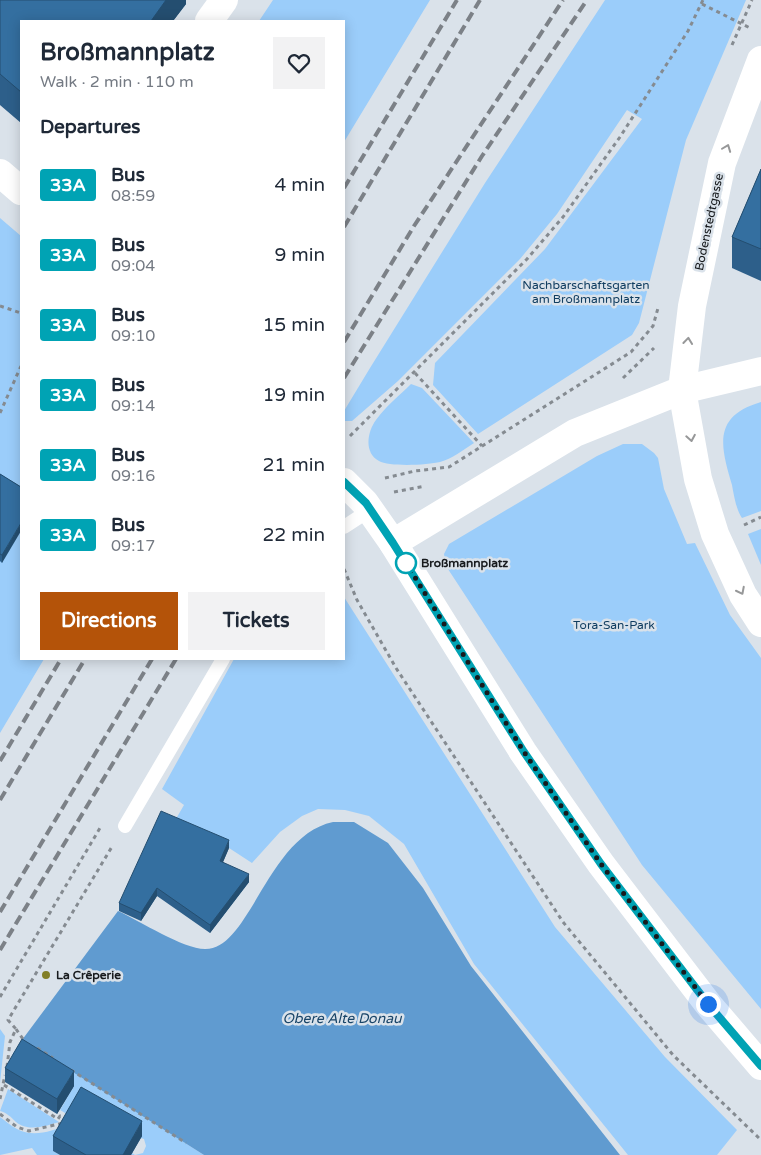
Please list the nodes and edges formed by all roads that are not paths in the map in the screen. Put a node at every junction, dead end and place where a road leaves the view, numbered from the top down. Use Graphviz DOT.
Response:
graph roads {
  1 [pos="224,0"];
  2 [pos="210,20"];
  3 [pos="761,60"];
  4 [pos="0,173"];
  5 [pos="20,190"];
  6 [pos="761,371"];
  7 [pos="682,390"];
  8 [pos="363,494"];
  9 [pos="345,525"];
  10 [pos="399,552"];
  11 [pos="761,624"];
  12 [pos="222,660"];
  13 [pos="125,826"];
  14 [pos="761,1066"];
  1 -- 2 [label="street"];
  7 -- 3 [label="street, Bodenstedtgasse, one-way"];
  4 -- 5 [label="street"];
  6 -- 7 [label="street"];
  7 -- 10 [label="street"];
  7 -- 11 [label="street, one-way"];
  8 -- 9 [label="lane"];
  8 -- 10 [label="street"];
  10 -- 14 [label="street"];
  12 -- 13 [label="lane"];
}
